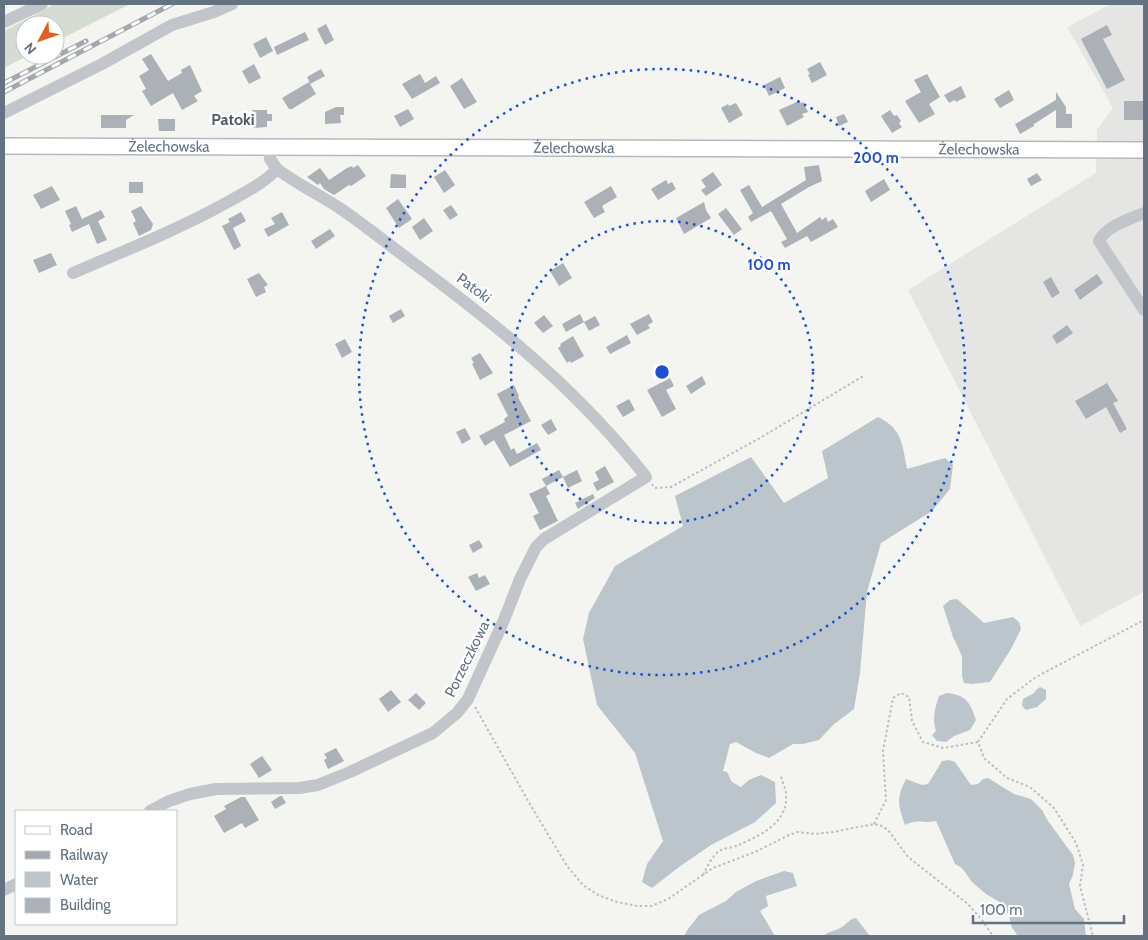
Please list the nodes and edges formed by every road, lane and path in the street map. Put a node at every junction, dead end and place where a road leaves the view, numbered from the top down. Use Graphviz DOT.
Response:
graph roads {
  1 [pos="42,4"];
  2 [pos="232,4"];
  3 [pos="4,22"];
  4 [pos="4,113"];
  5 [pos="4,146"];
  6 [pos="269,146"];
  7 [pos="1144,150"];
  8 [pos="277,168"];
  9 [pos="1144,213"];
  10 [pos="73,273"];
  11 [pos="1144,310"];
  12 [pos="865,375"];
  13 [pos="646,477"];
  14 [pos="1144,620"];
  15 [pos="468,699"];
  16 [pos="978,742"];
  17 [pos="781,776"];
  18 [pos="152,810"];
  19 [pos="874,824"];
  20 [pos="702,877"];
  21 [pos="993,936"];
  22 [pos="1093,936"];
  1 -- 3 [label="street"];
  2 -- 4 [label="street"];
  5 -- 6 [label="main road, Żelechowska"];
  6 -- 7 [label="main road, Żelechowska"];
  6 -- 8 [label="street"];
  8 -- 10 [label="street"];
  8 -- 13 [label="street, Patoki"];
  9 -- 11 [label="street"];
  12 -- 13 [label="path"];
  13 -- 15 [label="street, Porzeczkowa"];
  14 -- 16 [label="path"];
  15 -- 18 [label="street, Porzeczkowa"];
  15 -- 20 [label="path"];
  16 -- 19 [label="path"];
  16 -- 22 [label="path"];
  17 -- 20 [label="path"];
  19 -- 20 [label="path"];
  19 -- 21 [label="path"];
}
